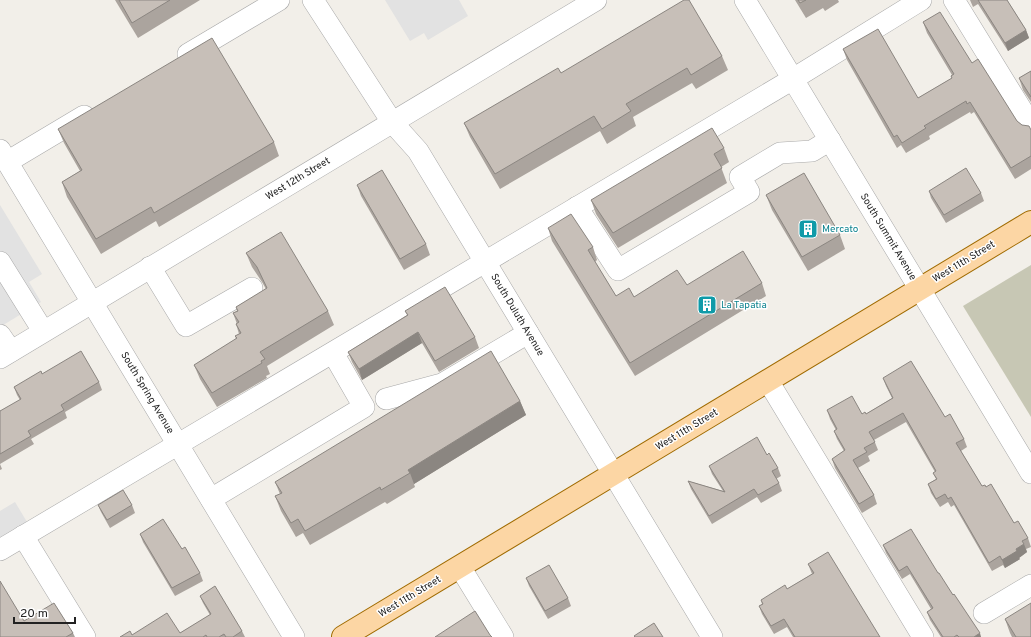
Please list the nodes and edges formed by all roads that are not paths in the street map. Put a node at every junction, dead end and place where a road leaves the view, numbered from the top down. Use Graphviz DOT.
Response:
graph roads {
  1 [pos="279,0"];
  2 [pos="313,0"];
  3 [pos="596,0"];
  4 [pos="746,0"];
  5 [pos="921,0"];
  6 [pos="954,0"];
  7 [pos="169,66"];
  8 [pos="793,79"];
  9 [pos="102,106"];
  10 [pos="392,122"];
  11 [pos="1031,124"];
  12 [pos="830,140"];
  13 [pos="4,156"];
  14 [pos="577,207"];
  15 [pos="1031,222"];
  16 [pos="485,261"];
  17 [pos="0,262"];
  18 [pos="150,267"];
  19 [pos="252,288"];
  20 [pos="920,289"];
  21 [pos="92,302"];
  22 [pos="43,332"];
  23 [pos="528,333"];
  24 [pos="4,348"];
  25 [pos="333,353"];
  26 [pos="768,381"];
  27 [pos="386,399"];
  28 [pos="178,445"];
  29 [pos="1031,473"];
  30 [pos="614,475"];
  31 [pos="211,499"];
  32 [pos="23,536"];
  33 [pos="0,550"];
  34 [pos="460,567"];
  35 [pos="1031,584"];
  36 [pos="984,613"];
  37 [pos="85,637"];
  38 [pos="294,637"];
  39 [pos="343,637"];
  40 [pos="503,637"];
  41 [pos="712,637"];
  42 [pos="923,637"];
  1 -- 7 [label="street"];
  2 -- 10 [label="street, South Duluth Avenue"];
  3 -- 10 [label="street, West 12th Street"];
  4 -- 8 [label="street, South Summit Avenue"];
  5 -- 8 [label="street"];
  6 -- 11 [label="street"];
  8 -- 12 [label="street, South Summit Avenue"];
  8 -- 14 [label="street"];
  9 -- 13 [label="street"];
  10 -- 16 [label="street, South Duluth Avenue"];
  10 -- 18 [label="street, West 12th Street"];
  12 -- 14 [label="street"];
  12 -- 20 [label="street, South Summit Avenue"];
  13 -- 21 [label="street, South Spring Avenue"];
  14 -- 16 [label="street"];
  15 -- 20 [label="main road, West 11th Street"];
  16 -- 23 [label="street, South Duluth Avenue"];
  16 -- 25 [label="street"];
  17 -- 22 [label="street"];
  18 -- 19 [label="street"];
  18 -- 21 [label="street, West 12th Street"];
  20 -- 26 [label="main road, West 11th Street"];
  20 -- 29 [label="street, South Summit Avenue"];
  21 -- 22 [label="street, West 12th Street"];
  21 -- 28 [label="street, South Spring Avenue"];
  22 -- 24 [label="street, West 12th Street"];
  23 -- 27 [label="street"];
  23 -- 30 [label="street, South Duluth Avenue"];
  25 -- 28 [label="street"];
  25 -- 31 [label="street"];
  26 -- 30 [label="main road, West 11th Street"];
  26 -- 42 [label="street"];
  28 -- 31 [label="street, South Spring Avenue"];
  28 -- 32 [label="street"];
  30 -- 34 [label="main road, West 11th Street"];
  30 -- 41 [label="street, South Duluth Avenue"];
  31 -- 38 [label="street, South Spring Avenue"];
  32 -- 33 [label="street"];
  32 -- 37 [label="street"];
  34 -- 39 [label="main road, West 11th Street"];
  34 -- 40 [label="street"];
  35 -- 36 [label="street"];
}
